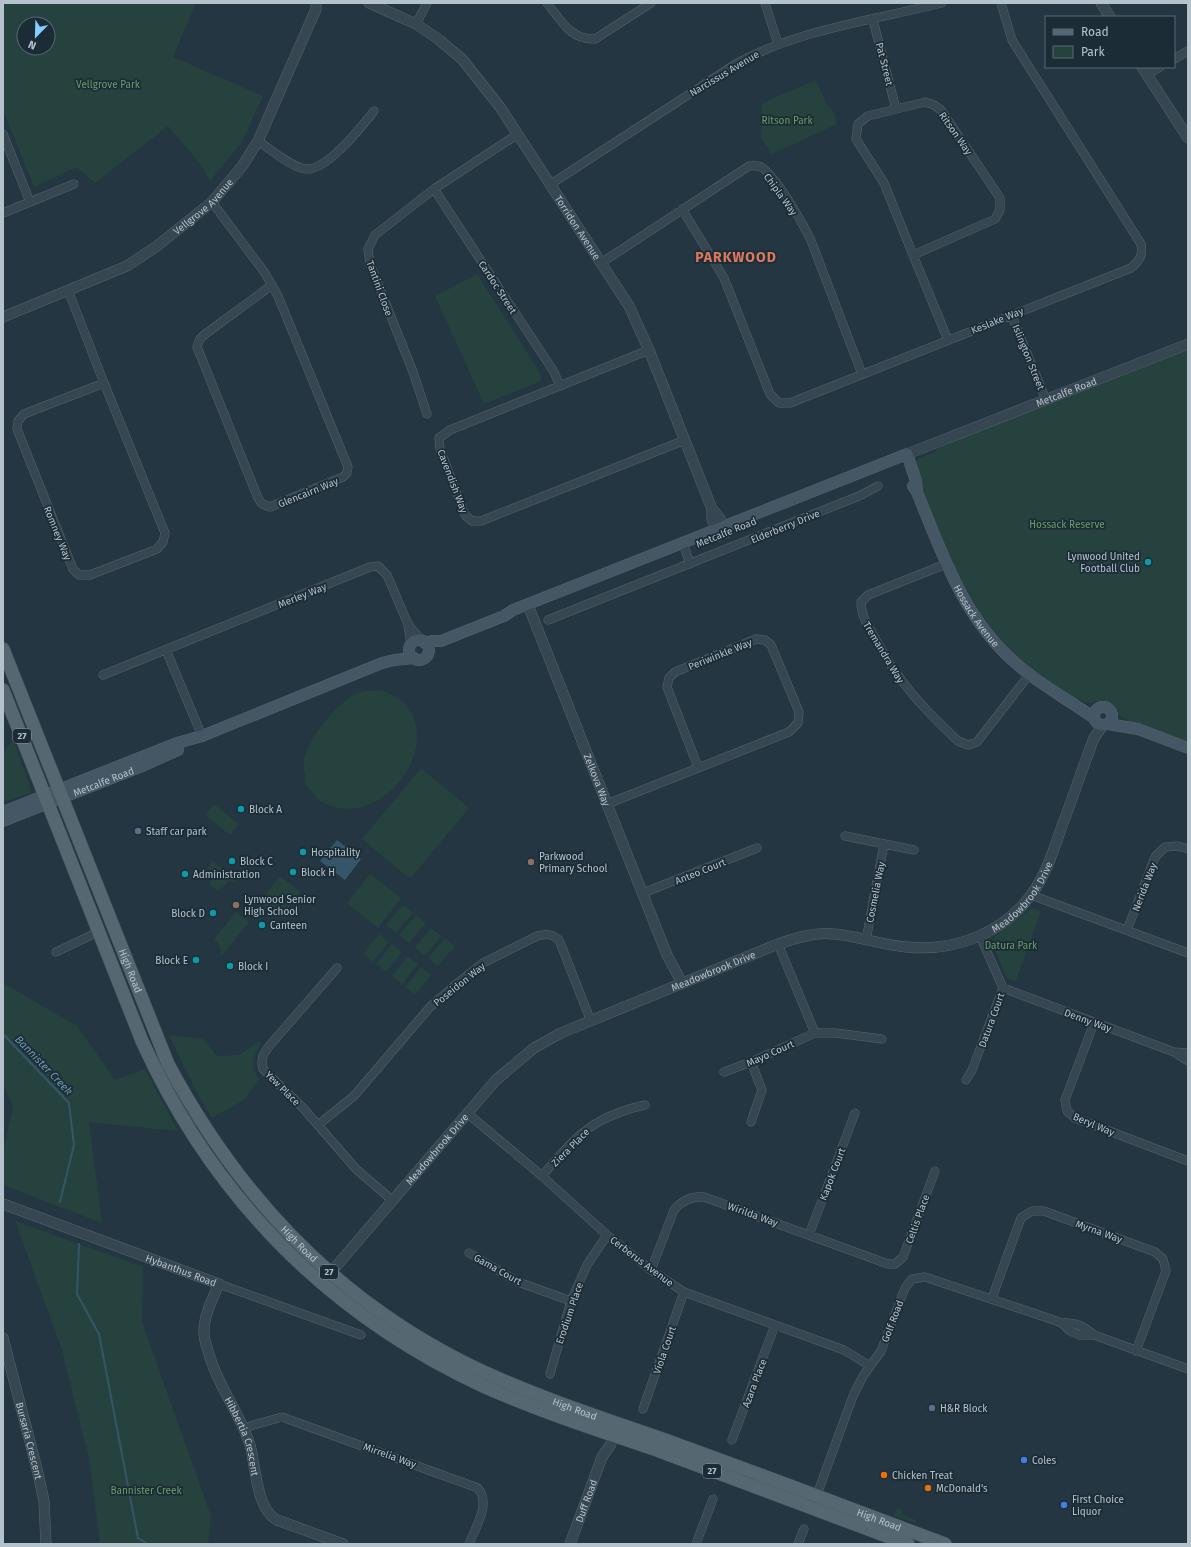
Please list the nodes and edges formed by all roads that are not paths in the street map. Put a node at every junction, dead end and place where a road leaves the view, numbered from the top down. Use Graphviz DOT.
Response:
graph roads {
  1 [pos="369,3"];
  2 [pos="427,3"];
  3 [pos="547,3"];
  4 [pos="651,3"];
  5 [pos="765,3"];
  6 [pos="942,3"];
  7 [pos="1001,3"];
  8 [pos="1101,3"];
  9 [pos="318,5"];
  10 [pos="1109,16"];
  11 [pos="874,20"];
  12 [pos="416,24"];
  13 [pos="778,44"];
  14 [pos="1188,51"];
  15 [pos="1175,58"];
  16 [pos="1156,68"];
  17 [pos="1145,71"];
  18 [pos="896,108"];
  19 [pos="374,111"];
  20 [pos="3,134"];
  21 [pos="518,134"];
  22 [pos="1188,138"];
  23 [pos="258,141"];
  24 [pos="74,184"];
  25 [pos="551,184"];
  26 [pos="434,189"];
  27 [pos="30,202"];
  28 [pos="212,202"];
  29 [pos="682,209"];
  30 [pos="3,213"];
  31 [pos="913,255"];
  32 [pos="601,263"];
  33 [pos="272,285"];
  34 [pos="68,290"];
  35 [pos="1011,314"];
  36 [pos="3,317"];
  37 [pos="948,340"];
  38 [pos="1188,344"];
  39 [pos="649,350"];
  40 [pos="862,374"];
  41 [pos="104,383"];
  42 [pos="560,386"];
  43 [pos="1046,400"];
  44 [pos="428,414"];
  45 [pos="685,440"];
  46 [pos="904,458"];
  47 [pos="878,486"];
  48 [pos="721,531"];
  49 [pos="684,546"];
  50 [pos="690,564"];
  51 [pos="946,564"];
  52 [pos="529,607"];
  53 [pos="548,620"];
  54 [pos="419,645"];
  55 [pos="3,649"];
  56 [pos="166,650"];
  57 [pos="414,658"];
  58 [pos="394,660"];
  59 [pos="103,675"];
  60 [pos="1030,675"];
  61 [pos="3,690"];
  62 [pos="7,712"];
  63 [pos="1101,719"];
  64 [pos="202,736"];
  65 [pos="1188,748"];
  66 [pos="698,767"];
  67 [pos="60,794"];
  68 [pos="47,799"];
  69 [pos="607,804"];
  70 [pos="3,812"];
  71 [pos="3,821"];
  72 [pos="845,836"];
  73 [pos="884,844"];
  74 [pos="757,848"];
  75 [pos="914,850"];
  76 [pos="1188,850"];
  77 [pos="643,893"];
  78 [pos="1031,895"];
  79 [pos="1127,930"];
  80 [pos="100,931"];
  81 [pos="980,936"];
  82 [pos="866,940"];
  83 [pos="778,944"];
  84 [pos="56,952"];
  85 [pos="1188,953"];
  86 [pos="338,968"];
  87 [pos="679,984"];
  88 [pos="1003,988"];
  89 [pos="590,1020"];
  90 [pos="1094,1022"];
  91 [pos="815,1033"];
  92 [pos="882,1039"];
  93 [pos="1174,1052"];
  94 [pos="1188,1053"];
  95 [pos="1188,1061"];
  96 [pos="751,1062"];
  97 [pos="724,1072"];
  98 [pos="966,1080"];
  99 [pos="645,1105"];
  100 [pos="467,1113"];
  101 [pos="855,1113"];
  102 [pos="751,1122"];
  103 [pos="318,1125"];
  104 [pos="1188,1161"];
  105 [pos="935,1171"];
  106 [pos="542,1176"];
  107 [pos="392,1200"];
  108 [pos="3,1204"];
  109 [pos="607,1235"];
  110 [pos="809,1235"];
  111 [pos="470,1253"];
  112 [pos="895,1264"];
  113 [pos="650,1270"];
  114 [pos="331,1273"];
  115 [pos="322,1283"];
  116 [pos="219,1284"];
  117 [pos="684,1292"];
  118 [pos="992,1298"];
  119 [pos="571,1301"];
  120 [pos="776,1325"];
  121 [pos="361,1335"];
  122 [pos="3,1338"];
  123 [pos="5,1350"];
  124 [pos="1136,1351"];
  125 [pos="870,1366"];
  126 [pos="1188,1370"];
  127 [pos="550,1374"];
  128 [pos="643,1409"];
  129 [pos="592,1414"];
  130 [pos="243,1428"];
  131 [pos="636,1430"];
  132 [pos="612,1434"];
  133 [pos="732,1440"];
  134 [pos="816,1496"];
  135 [pos="713,1499"];
  136 [pos="812,1508"];
  137 [pos="804,1529"];
  138 [pos="46,1544"];
  139 [pos="343,1544"];
  140 [pos="469,1544"];
  141 [pos="570,1544"];
  142 [pos="696,1544"];
  143 [pos="798,1544"];
  144 [pos="908,1544"];
  145 [pos="945,1544"];
  1 -- 12 [label="street, Torridon Avenue"];
  2 -- 12 [label="street"];
  3 -- 4 [label="street"];
  5 -- 13 [label="street"];
  6 -- 11 [label="street, Narcissus Avenue"];
  7 -- 35 [label="street, Keslake Way"];
  8 -- 10 [label="street"];
  9 -- 23 [label="street, Vellgrove Avenue"];
  11 -- 13 [label="street, Narcissus Avenue"];
  11 -- 18 [label="street, Pat Street"];
  12 -- 21 [label="street, Torridon Avenue"];
  13 -- 25 [label="street, Narcissus Avenue"];
  14 -- 15 [label="street"];
  16 -- 17 [label="street"];
  17 -- 22 [label="street"];
  18 -- 31 [label="street, Ritson Way"];
  18 -- 31 [label="street, Ritson Way"];
  19 -- 23 [label="street"];
  20 -- 27 [label="street"];
  21 -- 25 [label="street, Torridon Avenue"];
  21 -- 26 [label="street, Tantini Close"];
  23 -- 28 [label="street, Vellgrove Avenue"];
  24 -- 27 [label="street"];
  25 -- 32 [label="street, Torridon Avenue"];
  26 -- 42 [label="street, Cardoc Street"];
  26 -- 44 [label="street, Tantini Close"];
  27 -- 30 [label="street"];
  28 -- 33 [label="street, Glencairn Way"];
  28 -- 34 [label="street, Vellgrove Avenue"];
  29 -- 32 [label="street, Chipla Way"];
  29 -- 40 [label="street, Keslake Way"];
  29 -- 40 [label="street, Chipla Way"];
  31 -- 37 [label="street, Ritson Way"];
  32 -- 39 [label="street, Torridon Avenue"];
  33 -- 33 [label="street, Glencairn Way"];
  34 -- 36 [label="street, Vellgrove Avenue"];
  34 -- 41 [label="street, Romney Way"];
  35 -- 37 [label="street, Keslake Way"];
  35 -- 43 [label="street, Islington Street"];
  37 -- 40 [label="street, Keslake Way"];
  38 -- 43 [label="street, Metcalfe Road"];
  39 -- 42 [label="street, Cavendish Way"];
  39 -- 45 [label="street, Torridon Avenue"];
  41 -- 41 [label="street, Romney Way"];
  42 -- 45 [label="street, Cavendish Way"];
  43 -- 46 [label="street, Metcalfe Road"];
  45 -- 48 [label="street, Torridon Avenue"];
  46 -- 48 [label="main road, Metcalfe Road"];
  46 -- 51 [label="main road, Hossack Avenue"];
  47 -- 50 [label="street, Elderberry Drive"];
  48 -- 49 [label="main road, Metcalfe Road"];
  49 -- 50 [label="street"];
  49 -- 52 [label="main road, Metcalfe Road"];
  50 -- 53 [label="street, Elderberry Drive"];
  51 -- 60 [label="main road, Hossack Avenue"];
  51 -- 60 [label="street, Tremandra Way"];
  52 -- 54 [label="main road, Metcalfe Road"];
  52 -- 69 [label="street, Zelkova Way"];
  54 -- 56 [label="street, Merley Way"];
  54 -- 57 [label="main road"];
  54 -- 57 [label="main road, Metcalfe Road"];
  54 -- 58 [label="main road, Metcalfe Road"];
  55 -- 67 [label="main road, High Road / 27"];
  56 -- 59 [label="street, Merley Way"];
  56 -- 64 [label="street"];
  57 -- 58 [label="main road, Metcalfe Road"];
  58 -- 64 [label="main road, Metcalfe Road"];
  60 -- 63 [label="main road, Hossack Avenue"];
  61 -- 62 [label="main road, High Road / 27"];
  62 -- 68 [label="main road, High Road / 27"];
  63 -- 65 [label="main road, Hossack Avenue"];
  63 -- 78 [label="street, Meadowbrook Drive"];
  64 -- 67 [label="main road, Metcalfe Road"];
  66 -- 66 [label="street, Periwinkle Way"];
  66 -- 69 [label="street, Periwinkle Way"];
  67 -- 68 [label="main road, Metcalfe Road"];
  67 -- 114 [label="main road, High Road / 27"];
  68 -- 70 [label="main road, Metcalfe Road"];
  68 -- 71 [label="main road, Metcalfe Road"];
  68 -- 80 [label="main road, High Road / 27"];
  69 -- 77 [label="street, Zelkova Way"];
  72 -- 73 [label="street"];
  73 -- 75 [label="street"];
  73 -- 82 [label="street, Cosmelia Way"];
  74 -- 77 [label="street, Anteo Court"];
  76 -- 79 [label="street, Nerida Way"];
  77 -- 87 [label="street, Zelkova Way"];
  78 -- 79 [label="street"];
  78 -- 81 [label="street, Meadowbrook Drive"];
  79 -- 85 [label="street"];
  80 -- 84 [label="street"];
  80 -- 115 [label="main road, High Road / 27"];
  81 -- 82 [label="street, Meadowbrook Drive"];
  81 -- 88 [label="street, Datura Court"];
  82 -- 83 [label="street, Meadowbrook Drive"];
  83 -- 87 [label="street, Meadowbrook Drive"];
  83 -- 91 [label="street"];
  86 -- 103 [label="street, Yew Place"];
  87 -- 89 [label="street, Meadowbrook Drive"];
  88 -- 90 [label="street, Denny Way"];
  88 -- 98 [label="street, Datura Court"];
  89 -- 100 [label="street, Meadowbrook Drive"];
  89 -- 103 [label="street, Poseidon Way"];
  90 -- 93 [label="street, Denny Way"];
  90 -- 104 [label="street, Beryl Way"];
  91 -- 92 [label="street, Mayo Court"];
  91 -- 96 [label="street, Mayo Court"];
  93 -- 94 [label="street, Denny Way"];
  93 -- 95 [label="street, Denny Way"];
  96 -- 97 [label="street, Mayo Court"];
  96 -- 102 [label="street"];
  99 -- 106 [label="street, Ziera Place"];
  100 -- 106 [label="street, Cerberus Avenue"];
  100 -- 107 [label="street, Meadowbrook Drive"];
  101 -- 110 [label="street, Kapok Court"];
  103 -- 107 [label="street, Yew Place"];
  105 -- 112 [label="street, Celtis Place"];
  106 -- 109 [label="street, Cerberus Avenue"];
  107 -- 114 [label="street, Meadowbrook Drive"];
  108 -- 116 [label="street, Hybanthus Road"];
  109 -- 113 [label="street, Cerberus Avenue"];
  109 -- 119 [label="street, Erodium Place"];
  110 -- 112 [label="street, Wirilda Way"];
  110 -- 113 [label="street, Wirilda Way"];
  111 -- 119 [label="street, Gama Court"];
  113 -- 117 [label="street, Cerberus Avenue"];
  114 -- 115 [label="street, Meadowbrook Drive"];
  114 -- 129 [label="main road, High Road / 27"];
  115 -- 132 [label="main road, High Road / 27"];
  116 -- 121 [label="street, Hybanthus Road"];
  116 -- 130 [label="street, Hibbertia Crescent"];
  117 -- 120 [label="street, Cerberus Avenue"];
  117 -- 128 [label="street, Viola Court"];
  118 -- 124 [label="street, Golf Road"];
  118 -- 124 [label="street, Myrna Way"];
  118 -- 125 [label="street, Golf Road"];
  119 -- 127 [label="street, Erodium Place"];
  120 -- 125 [label="street, Cerberus Avenue"];
  120 -- 133 [label="street, Azara Place"];
  122 -- 123 [label="street, Bursaria Crescent"];
  123 -- 138 [label="street, Bursaria Crescent"];
  124 -- 126 [label="street, Golf Road"];
  125 -- 134 [label="street, Golf Road"];
  129 -- 131 [label="main road, High Road / 27"];
  129 -- 132 [label="street"];
  130 -- 139 [label="street, Hibbertia Crescent"];
  130 -- 140 [label="street, Mirrelia Way"];
  131 -- 132 [label="street"];
  131 -- 134 [label="main road, High Road / 27"];
  132 -- 136 [label="main road, High Road / 27"];
  132 -- 141 [label="street, Duff Road"];
  134 -- 136 [label="street, Golf Road"];
  134 -- 145 [label="main road, High Road / 27"];
  135 -- 142 [label="street"];
  136 -- 144 [label="main road, High Road / 27"];
  137 -- 143 [label="street"];
}
